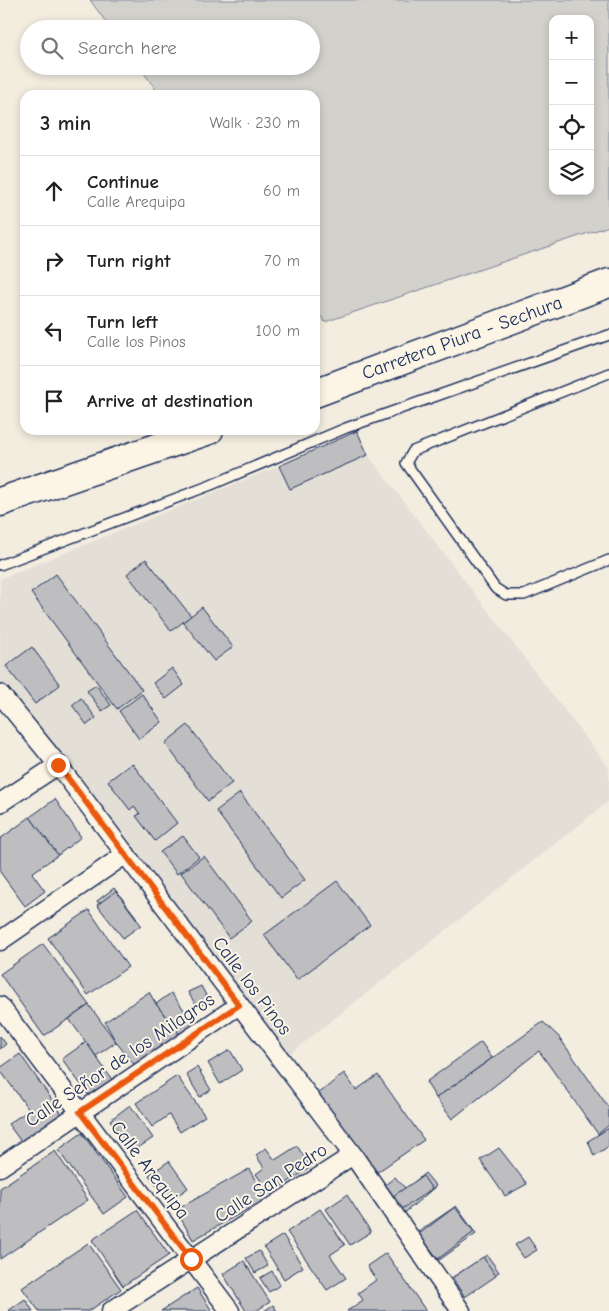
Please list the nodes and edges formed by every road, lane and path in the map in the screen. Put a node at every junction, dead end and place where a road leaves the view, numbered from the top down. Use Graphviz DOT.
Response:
graph roads {
  1 [pos="609,283"];
  2 [pos="609,335"];
  3 [pos="609,373"];
  4 [pos="320,391"];
  5 [pos="194,435"];
  6 [pos="0,502"];
  7 [pos="609,560"];
  8 [pos="0,565"];
  9 [pos="0,694"];
  10 [pos="58,765"];
  11 [pos="0,802"];
  12 [pos="126,854"];
  13 [pos="0,941"];
  14 [pos="239,1005"];
  15 [pos="0,1006"];
  16 [pos="80,1112"];
  17 [pos="353,1156"];
  18 [pos="0,1167"];
  19 [pos="191,1259"];
  20 [pos="111,1311"];
  21 [pos="230,1311"];
  22 [pos="461,1311"];
  1 -- 4 [label="main road, Carretera Piura - Sechura"];
  2 -- 8 [label="lane"];
  3 -- 7 [label="lane"];
  5 -- 6 [label="main road"];
  9 -- 10 [label="street, Calle los Pinos"];
  10 -- 11 [label="street"];
  10 -- 12 [label="street, Calle los Pinos"];
  12 -- 13 [label="street"];
  12 -- 14 [label="street, Calle los Pinos"];
  14 -- 16 [label="street, Calle Señor de los Milagros"];
  14 -- 17 [label="street, Calle los Pinos"];
  15 -- 16 [label="street, Calle Arequipa"];
  16 -- 18 [label="street, Calle Señor de los Milagros"];
  16 -- 19 [label="street, Calle Arequipa"];
  17 -- 19 [label="street, Calle San Pedro"];
  17 -- 22 [label="street, Calle los Pinos"];
  19 -- 20 [label="street, Calle San Pedro"];
  19 -- 21 [label="street, Calle Arequipa"];
}
